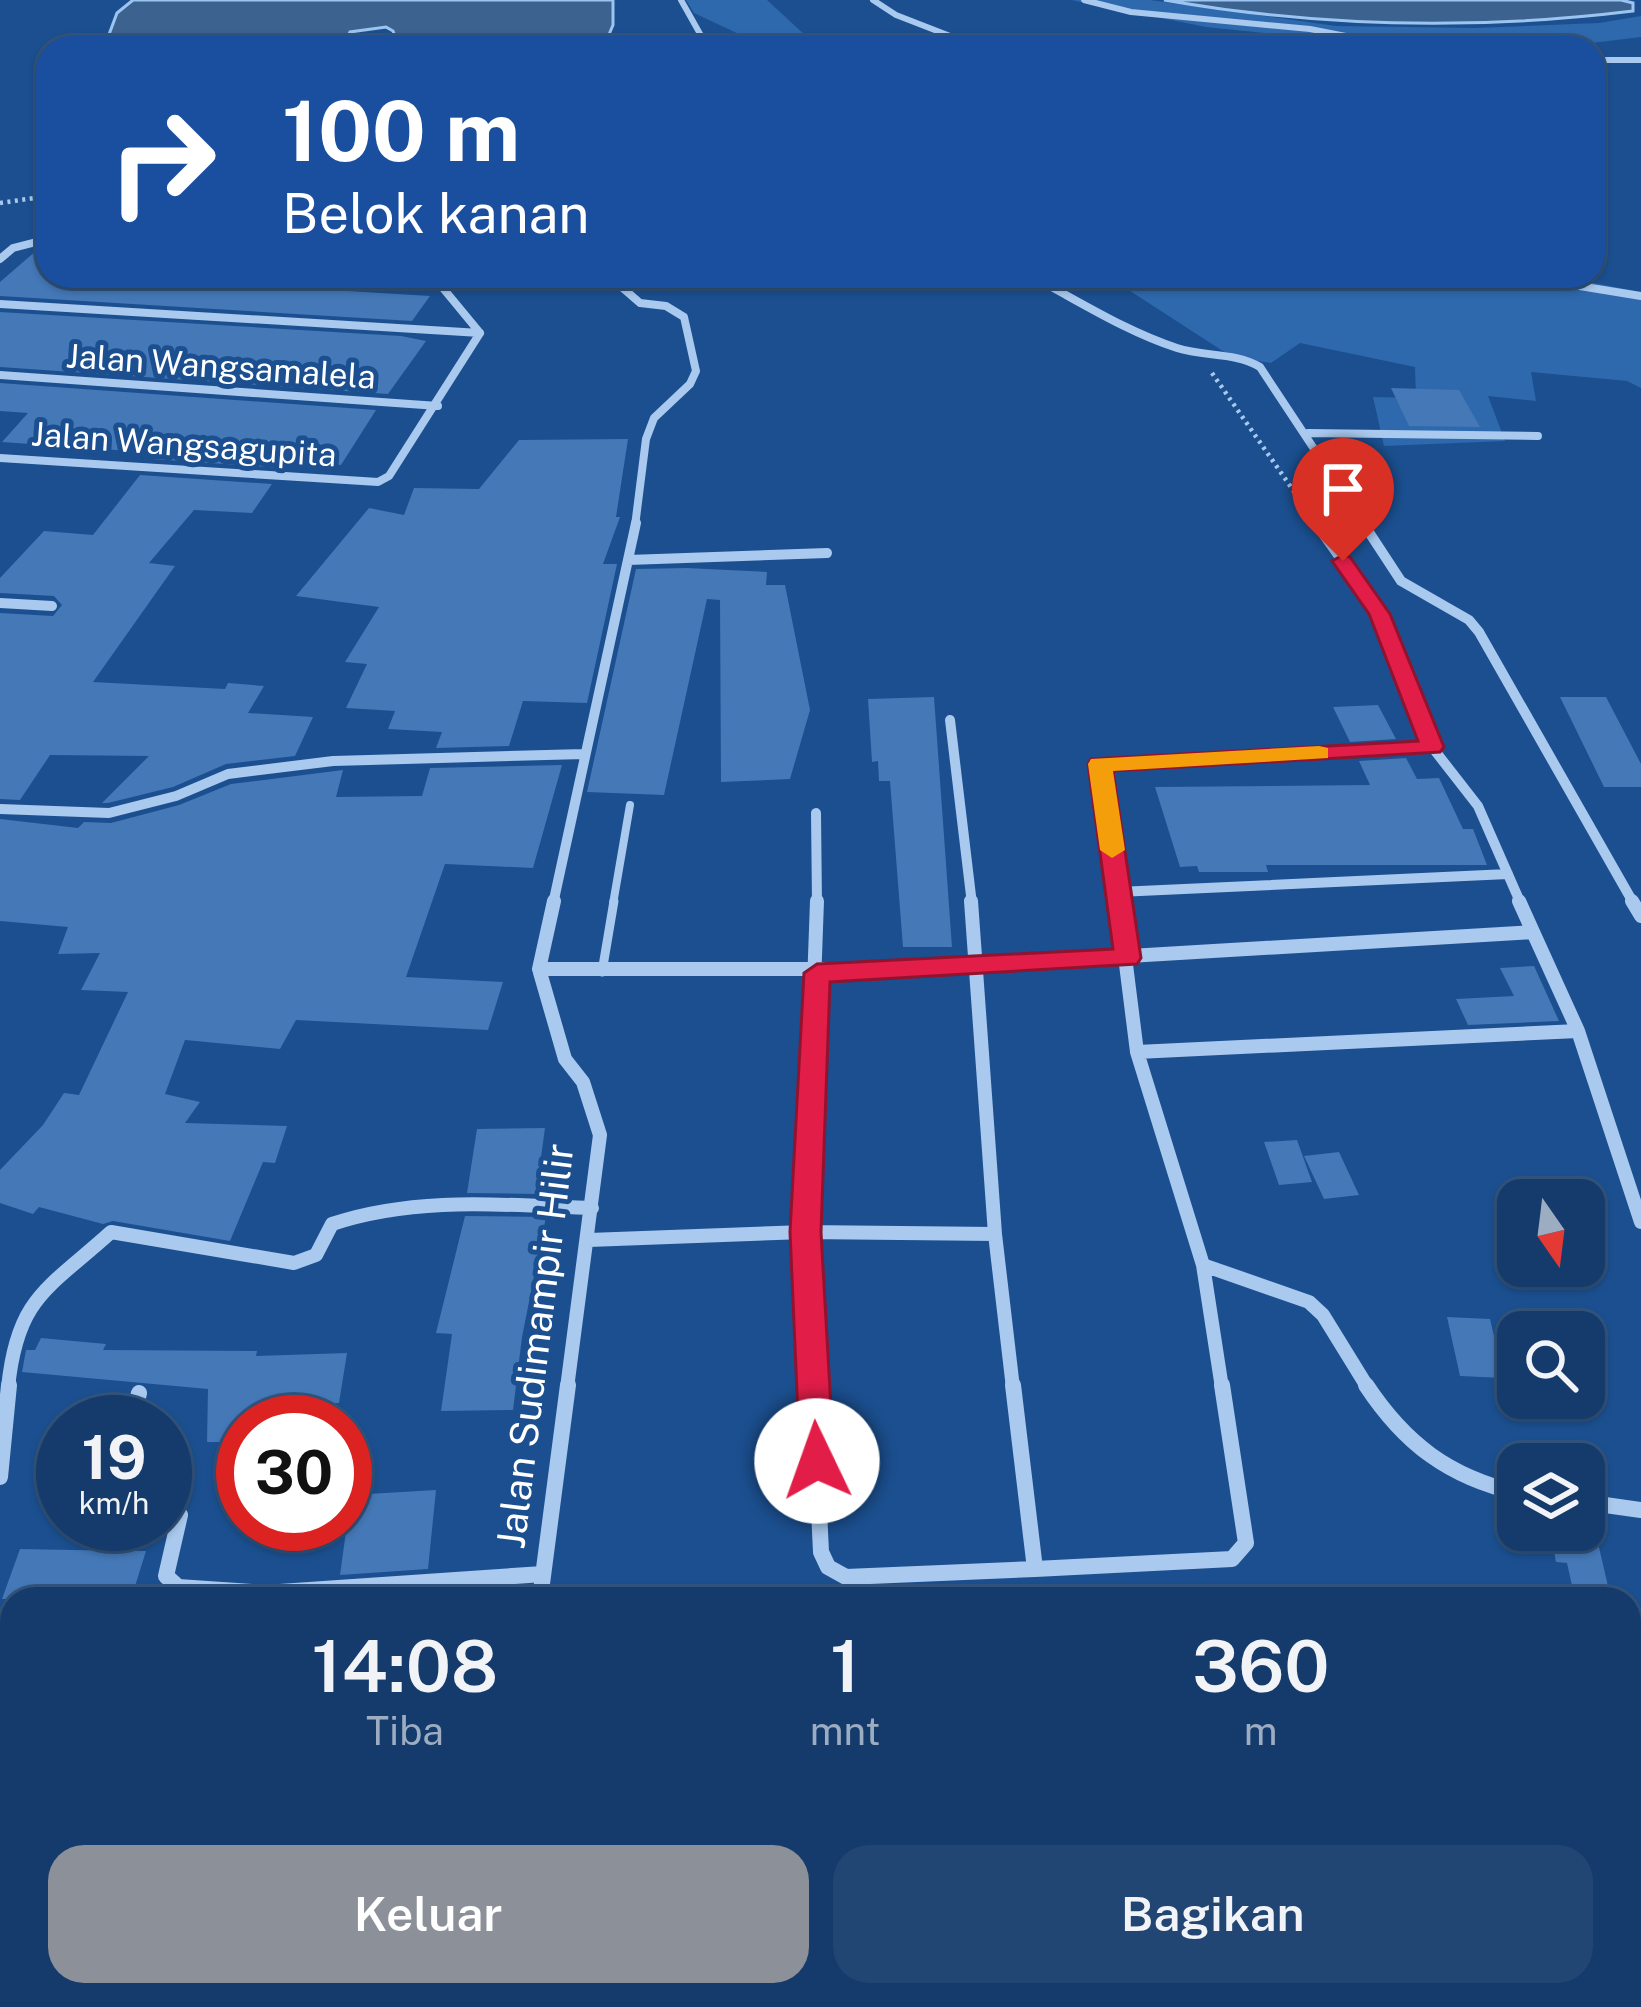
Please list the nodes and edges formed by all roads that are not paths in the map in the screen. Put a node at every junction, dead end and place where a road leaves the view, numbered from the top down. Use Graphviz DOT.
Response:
graph roads {
  1 [pos="681,0"];
  2 [pos="874,0"];
  3 [pos="1084,0"];
  4 [pos="701,36"];
  5 [pos="950,36"];
  6 [pos="1346,36"];
  7 [pos="1605,60"];
  8 [pos="1641,60"];
  9 [pos="36,242"];
  10 [pos="0,259"];
  11 [pos="443,288"];
  12 [pos="623,288"];
  13 [pos="1056,288"];
  14 [pos="1601,288"];
  15 [pos="1641,296"];
  16 [pos="0,304"];
  17 [pos="480,333"];
  18 [pos="0,375"];
  19 [pos="438,406"];
  20 [pos="1308,433"];
  21 [pos="1538,436"];
  22 [pos="0,458"];
  23 [pos="1324,535"];
  24 [pos="827,553"];
  25 [pos="628,560"];
  26 [pos="0,603"];
  27 [pos="52,607"];
  28 [pos="950,720"];
  29 [pos="1432,747"];
  30 [pos="584,754"];
  31 [pos="629,805"];
  32 [pos="0,808"];
  33 [pos="816,813"];
  34 [pos="1508,874"];
  35 [pos="1118,892"];
  36 [pos="1641,916"];
  37 [pos="1533,932"];
  38 [pos="1128,958"];
  39 [pos="979,966"];
  40 [pos="539,969"];
  41 [pos="602,972"];
  42 [pos="817,973"];
  43 [pos="1578,1031"];
  44 [pos="1137,1052"];
  45 [pos="592,1208"];
  46 [pos="1641,1222"];
  47 [pos="805,1232"];
  48 [pos="995,1234"];
  49 [pos="589,1240"];
  50 [pos="1203,1265"];
  51 [pos="0,1477"];
  52 [pos="1497,1488"];
  53 [pos="1605,1505"];
  54 [pos="1641,1510"];
  55 [pos="172,1551"];
  56 [pos="1035,1569"];
  57 [pos="543,1574"];
  58 [pos="178,1587"];
  59 [pos="353,1587"];
  60 [pos="541,1587"];
  1 -- 4 [label="street"];
  2 -- 5 [label="street"];
  3 -- 6 [label="street"];
  7 -- 8 [label="street"];
  9 -- 10 [label="street"];
  11 -- 17 [label="street"];
  12 -- 25 [label="street"];
  13 -- 20 [label="street"];
  14 -- 15 [label="street"];
  16 -- 17 [label="street"];
  17 -- 19 [label="street"];
  18 -- 19 [label="street, Jalan Wangsamalela"];
  19 -- 22 [label="street, Jalan Wangsagupita"];
  20 -- 21 [label="street"];
  20 -- 36 [label="street"];
  23 -- 29 [label="street"];
  24 -- 25 [label="street"];
  25 -- 30 [label="street"];
  26 -- 27 [label="street"];
  28 -- 39 [label="street"];
  29 -- 34 [label="street"];
  29 -- 35 [label="street"];
  30 -- 32 [label="street"];
  30 -- 40 [label="street"];
  31 -- 41 [label="lane"];
  33 -- 42 [label="street"];
  34 -- 35 [label="street"];
  34 -- 37 [label="street"];
  35 -- 38 [label="street"];
  37 -- 38 [label="street"];
  37 -- 43 [label="street"];
  38 -- 39 [label="street"];
  38 -- 44 [label="street"];
  39 -- 42 [label="street"];
  39 -- 48 [label="street"];
  40 -- 41 [label="street"];
  40 -- 45 [label="street, Jalan Sudimampir Hilir"];
  41 -- 42 [label="street"];
  42 -- 47 [label="street"];
  43 -- 44 [label="street"];
  43 -- 46 [label="street"];
  44 -- 50 [label="street"];
  45 -- 49 [label="street, Jalan Sudimampir Hilir"];
  45 -- 51 [label="street"];
  47 -- 48 [label="street"];
  47 -- 49 [label="street"];
  47 -- 56 [label="street"];
  48 -- 56 [label="street"];
  49 -- 57 [label="street, Jalan Sudimampir Hilir"];
  50 -- 52 [label="street"];
  50 -- 56 [label="street"];
  53 -- 54 [label="street"];
  55 -- 58 [label="street"];
  57 -- 59 [label="street"];
  57 -- 60 [label="street, Jalan Sudimampir Hilir"];
}
